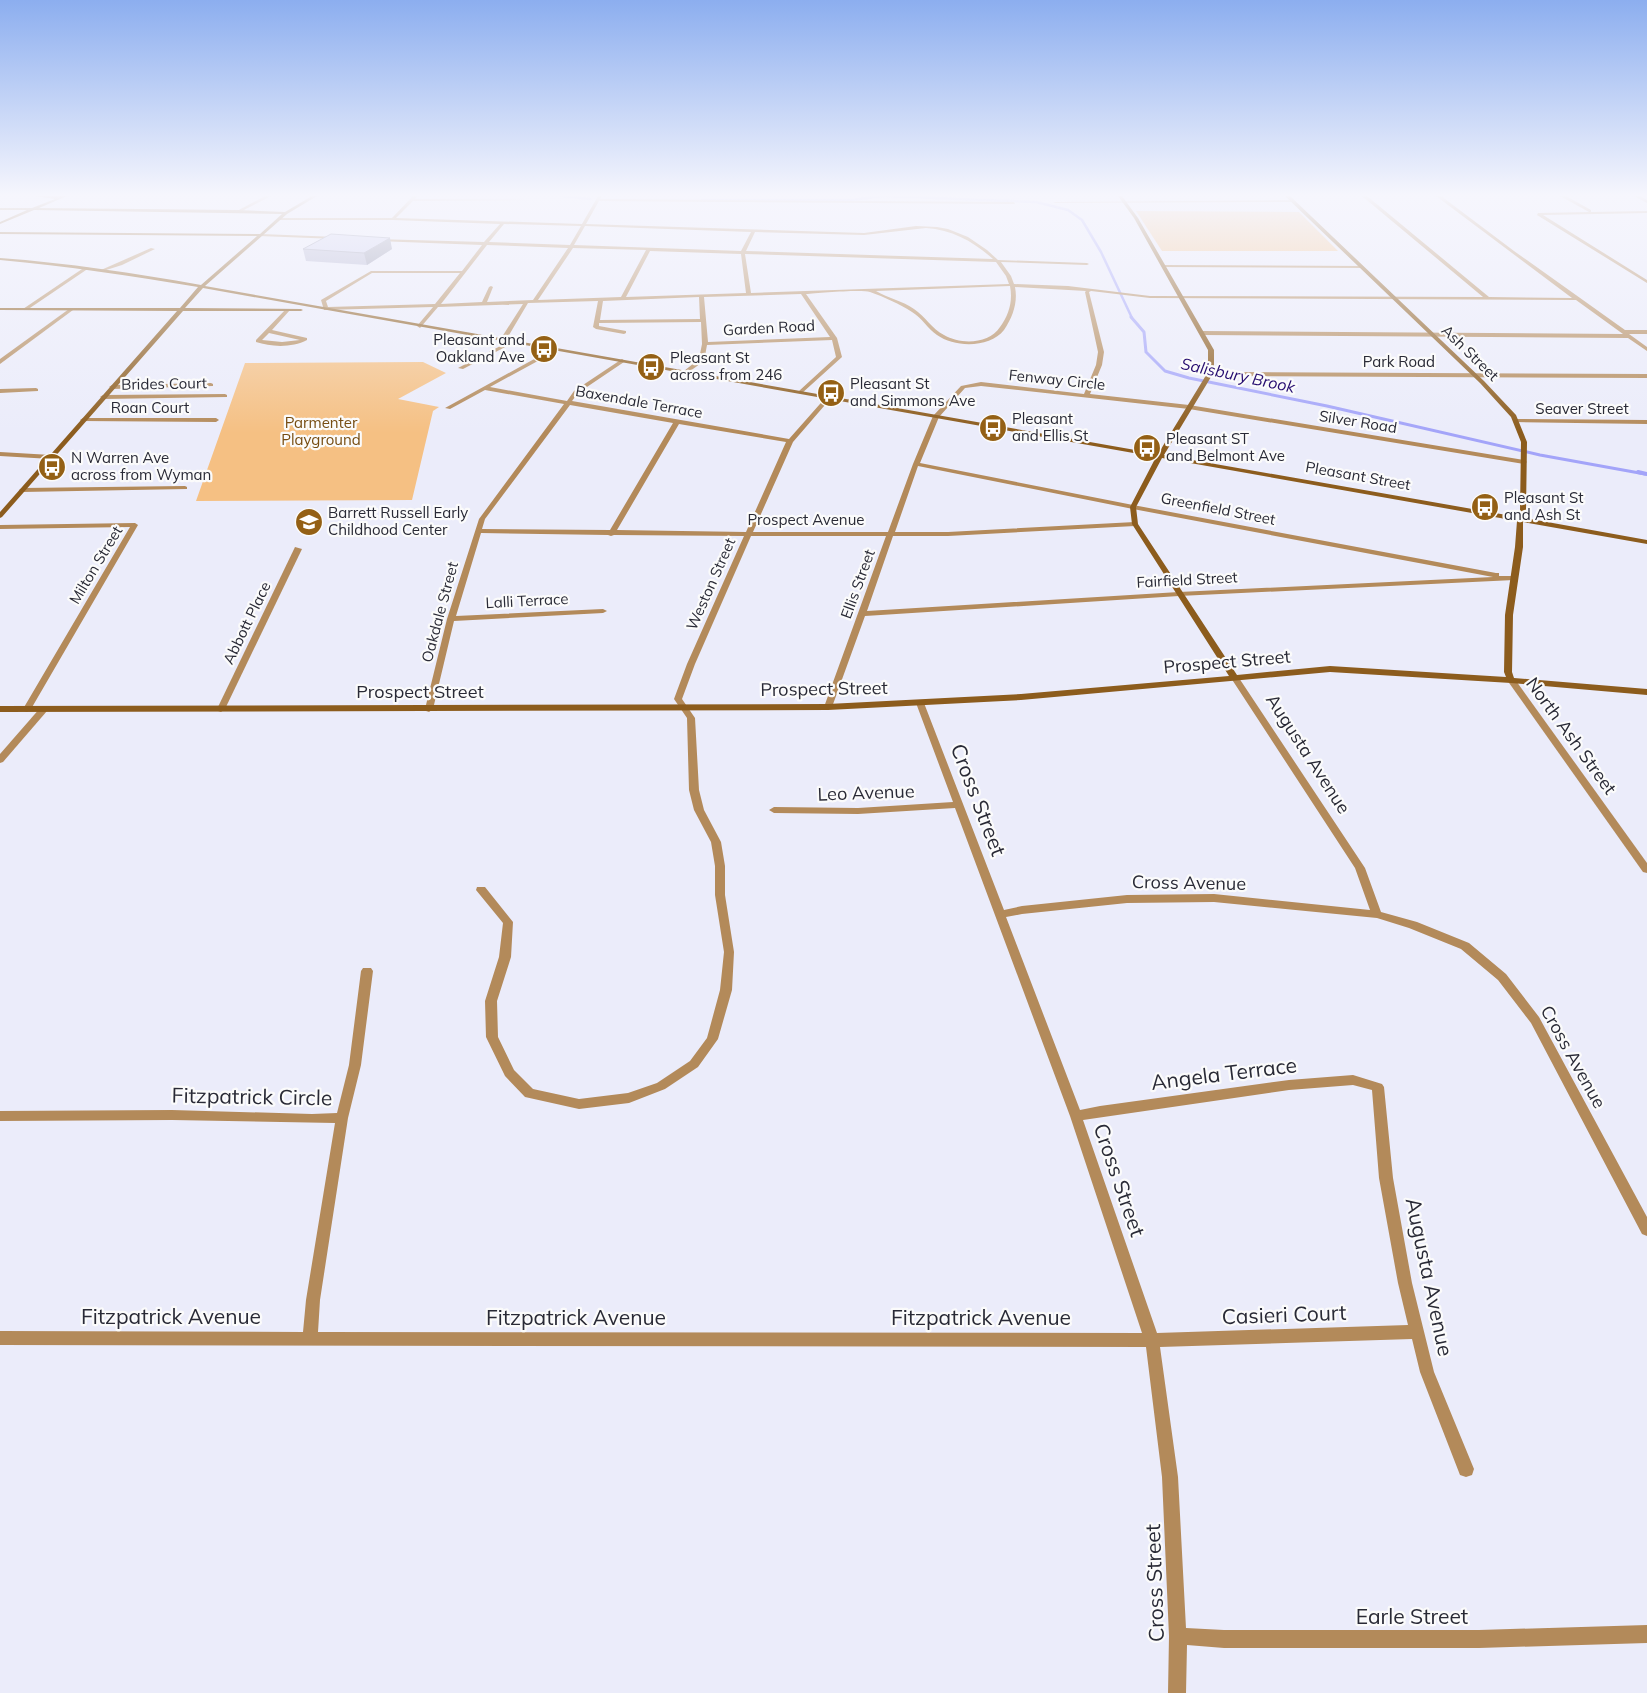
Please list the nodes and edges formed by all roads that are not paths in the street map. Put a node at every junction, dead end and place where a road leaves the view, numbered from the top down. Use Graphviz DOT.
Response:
graph roads {
  1 [pos="76,275"];
  2 [pos="132,275"];
  3 [pos="215,275"];
  4 [pos="366,275"];
  5 [pos="459,275"];
  6 [pos="552,275"];
  7 [pos="635,275"];
  8 [pos="746,275"];
  9 [pos="1006,275"];
  10 [pos="1169,275"];
  11 [pos="1370,275"];
  12 [pos="1459,275"];
  13 [pos="1545,275"];
  14 [pos="1636,275"];
  15 [pos="1647,282"];
  16 [pos="1012,284"];
  17 [pos="201,287"];
  18 [pos="491,287"];
  19 [pos="869,289"];
  20 [pos="1089,290"];
  21 [pos="802,292"];
  22 [pos="749,294"];
  23 [pos="701,295"];
  24 [pos="623,298"];
  25 [pos="1181,298"];
  26 [pos="601,299"];
  27 [pos="1394,299"];
  28 [pos="1488,299"];
  29 [pos="1578,299"];
  30 [pos="534,301"];
  31 [pos="526,302"];
  32 [pos="484,303"];
  33 [pos="434,305"];
  34 [pos="326,308"];
  35 [pos="0,309"];
  36 [pos="25,309"];
  37 [pos="71,310"];
  38 [pos="179,310"];
  39 [pos="288,310"];
  40 [pos="702,320"];
  41 [pos="596,322"];
  42 [pos="420,326"];
  43 [pos="268,332"];
  44 [pos="624,332"];
  45 [pos="1624,332"];
  46 [pos="1647,332"];
  47 [pos="1203,333"];
  48 [pos="1431,334"];
  49 [pos="1629,336"];
  50 [pos="834,338"];
  51 [pos="504,340"];
  52 [pos="512,342"];
  53 [pos="705,344"];
  54 [pos="556,349"];
  55 [pos="1647,349"];
  56 [pos="622,361"];
  57 [pos="0,362"];
  58 [pos="461,368"];
  59 [pos="686,372"];
  60 [pos="1210,372"];
  61 [pos="1474,374"];
  62 [pos="1647,376"];
  63 [pos="211,385"];
  64 [pos="112,387"];
  65 [pos="484,388"];
  66 [pos="36,390"];
  67 [pos="0,391"];
  68 [pos="801,392"];
  69 [pos="225,396"];
  70 [pos="1086,396"];
  71 [pos="103,397"];
  72 [pos="828,397"];
  73 [pos="568,403"];
  74 [pos="1189,407"];
  75 [pos="448,408"];
  76 [pos="936,416"];
  77 [pos="83,420"];
  78 [pos="216,420"];
  79 [pos="677,421"];
  80 [pos="1516,421"];
  81 [pos="1647,422"];
  82 [pos="790,441"];
  83 [pos="0,454"];
  84 [pos="1160,456"];
  85 [pos="51,457"];
  86 [pos="1524,462"];
  87 [pos="916,464"];
  88 [pos="184,488"];
  89 [pos="22,490"];
  90 [pos="1133,507"];
  91 [pos="0,516"];
  92 [pos="1520,518"];
  93 [pos="1135,524"];
  94 [pos="0,527"];
  95 [pos="477,531"];
  96 [pos="611,534"];
  97 [pos="748,534"];
  98 [pos="891,534"];
  99 [pos="1647,542"];
  100 [pos="298,549"];
  101 [pos="1420,561"];
  102 [pos="1514,578"];
  103 [pos="1428,582"];
  104 [pos="1179,594"];
  105 [pos="604,611"];
  106 [pos="862,614"];
  107 [pos="451,619"];
  108 [pos="1235,678"];
  109 [pos="1511,680"];
  110 [pos="1647,692"];
  111 [pos="920,704"];
  112 [pos="685,707"];
  113 [pos="828,707"];
  114 [pos="221,708"];
  115 [pos="0,709"];
  116 [pos="27,709"];
  117 [pos="44,709"];
  118 [pos="430,709"];
  119 [pos="0,760"];
  120 [pos="960,805"];
  121 [pos="774,810"];
  122 [pos="1647,870"];
  123 [pos="481,890"];
  124 [pos="1377,914"];
  125 [pos="1000,915"];
  126 [pos="367,971"];
  127 [pos="1378,1087"];
  128 [pos="0,1116"];
  129 [pos="1076,1116"];
  130 [pos="342,1118"];
  131 [pos="1647,1230"];
  132 [pos="1417,1332"];
  133 [pos="0,1338"];
  134 [pos="310,1338"];
  135 [pos="1152,1340"];
  136 [pos="1466,1470"];
  137 [pos="1647,1634"];
  138 [pos="1178,1636"];
  139 [pos="1177,1693"];
  1 -- 36 [label="street"];
  2 -- 17 [label="street, Pleasant Street"];
  3 -- 17 [label="street"];
  4 -- 34 [label="street"];
  5 -- 33 [label="street"];
  6 -- 30 [label="street"];
  7 -- 24 [label="street"];
  8 -- 22 [label="street"];
  9 -- 16 [label="street"];
  10 -- 25 [label="street"];
  11 -- 27 [label="street, Ash Street"];
  12 -- 28 [label="street"];
  13 -- 29 [label="street"];
  14 -- 15 [label="street"];
  16 -- 19 [label="street"];
  16 -- 19 [label="street"];
  16 -- 20 [label="street"];
  17 -- 34 [label="street, Pleasant Street"];
  17 -- 38 [label="street"];
  18 -- 32 [label="street"];
  19 -- 21 [label="street"];
  20 -- 25 [label="street"];
  20 -- 70 [label="street"];
  21 -- 22 [label="street"];
  21 -- 50 [label="street"];
  22 -- 23 [label="street"];
  23 -- 24 [label="street"];
  23 -- 40 [label="street"];
  24 -- 26 [label="street"];
  25 -- 27 [label="street"];
  25 -- 47 [label="street"];
  26 -- 30 [label="street"];
  26 -- 41 [label="street"];
  27 -- 28 [label="street"];
  27 -- 48 [label="street, Ash Street"];
  28 -- 29 [label="street"];
  29 -- 45 [label="street"];
  30 -- 31 [label="street"];
  31 -- 32 [label="street"];
  31 -- 51 [label="street"];
  32 -- 33 [label="street"];
  33 -- 34 [label="street"];
  33 -- 42 [label="street"];
  34 -- 39 [label="street"];
  34 -- 42 [label="street, Pleasant Street"];
  35 -- 36 [label="street"];
  36 -- 37 [label="street"];
  37 -- 38 [label="street"];
  37 -- 57 [label="street"];
  38 -- 39 [label="street"];
  38 -- 64 [label="street"];
  39 -- 43 [label="street"];
  40 -- 41 [label="street"];
  40 -- 53 [label="street"];
  41 -- 44 [label="street"];
  42 -- 51 [label="street, Pleasant Street"];
  43 -- 43 [label="street"];
  45 -- 46 [label="street"];
  45 -- 49 [label="street"];
  47 -- 48 [label="street"];
  47 -- 60 [label="street"];
  48 -- 49 [label="street"];
  48 -- 61 [label="street, Ash Street"];
  49 -- 55 [label="street"];
  50 -- 53 [label="street, Garden Road"];
  50 -- 68 [label="street"];
  51 -- 52 [label="street, Pleasant Street"];
  52 -- 54 [label="street, Pleasant Street"];
  52 -- 58 [label="street"];
  53 -- 59 [label="street"];
  54 -- 56 [label="street, Pleasant Street"];
  54 -- 65 [label="street"];
  56 -- 59 [label="street, Pleasant Street"];
  56 -- 73 [label="street, Oakdale Street"];
  59 -- 68 [label="street, Pleasant Street"];
  60 -- 61 [label="street, Park Road"];
  60 -- 74 [label="street"];
  61 -- 62 [label="street, Park Road"];
  61 -- 80 [label="street, Ash Street"];
  63 -- 64 [label="street"];
  64 -- 71 [label="street"];
  65 -- 73 [label="street, Baxendale Terrace"];
  65 -- 75 [label="street"];
  66 -- 67 [label="street"];
  68 -- 72 [label="street, Pleasant Street"];
  69 -- 71 [label="street, Brides Court"];
  70 -- 74 [label="street, Fenway Circle"];
  70 -- 76 [label="street, Fenway Circle"];
  71 -- 77 [label="street"];
  72 -- 76 [label="street, Pleasant Street"];
  72 -- 82 [label="street, Weston Street"];
  73 -- 79 [label="street, Baxendale Terrace"];
  73 -- 95 [label="street, Oakdale Street"];
  74 -- 84 [label="street"];
  74 -- 86 [label="street, Silver Road"];
  76 -- 84 [label="street, Pleasant Street"];
  76 -- 87 [label="street, Ellis Street"];
  77 -- 78 [label="street, Roan Court"];
  77 -- 85 [label="street"];
  79 -- 82 [label="street, Baxendale Terrace"];
  79 -- 96 [label="street"];
  80 -- 81 [label="street, Seaver Street"];
  80 -- 86 [label="street, Ash Street"];
  82 -- 97 [label="street, Weston Street"];
  83 -- 85 [label="street"];
  84 -- 90 [label="street"];
  84 -- 92 [label="street, Pleasant Street"];
  85 -- 89 [label="street"];
  86 -- 92 [label="street, Ash Street"];
  87 -- 90 [label="street, Greenfield Street"];
  87 -- 98 [label="street, Ellis Street"];
  88 -- 89 [label="street"];
  89 -- 91 [label="street"];
  90 -- 93 [label="street, Augusta Avenue"];
  90 -- 101 [label="street, Greenfield Street"];
  92 -- 99 [label="street, Pleasant Street"];
  92 -- 102 [label="street, North Ash Street"];
  93 -- 98 [label="street, Prospect Avenue"];
  93 -- 104 [label="street, Augusta Avenue"];
  94 -- 116 [label="street, Milton Street"];
  95 -- 96 [label="street, Prospect Avenue"];
  95 -- 107 [label="street, Oakdale Street"];
  96 -- 97 [label="street, Prospect Avenue"];
  97 -- 98 [label="street, Prospect Avenue"];
  97 -- 112 [label="street, Weston Street"];
  98 -- 106 [label="street, Ellis Street"];
  100 -- 114 [label="street, Abbott Place"];
  101 -- 102 [label="street, Greenfield Street"];
  101 -- 103 [label="street"];
  102 -- 103 [label="street, Fairfield Street"];
  102 -- 109 [label="street, North Ash Street"];
  103 -- 104 [label="street, Fairfield Street"];
  104 -- 106 [label="street, Fairfield Street"];
  104 -- 108 [label="street, Augusta Avenue"];
  105 -- 107 [label="street, Lalli Terrace"];
  106 -- 113 [label="street, Ellis Street"];
  107 -- 118 [label="street, Oakdale Street"];
  108 -- 109 [label="street, Prospect Street"];
  108 -- 111 [label="street, Prospect Street"];
  108 -- 124 [label="street, Augusta Avenue"];
  109 -- 110 [label="street, Prospect Street"];
  109 -- 122 [label="street, North Ash Street"];
  111 -- 113 [label="street, Prospect Street"];
  111 -- 120 [label="street, Cross Street"];
  112 -- 113 [label="street, Prospect Street"];
  112 -- 118 [label="street, Prospect Street"];
  112 -- 123 [label="street"];
  114 -- 117 [label="street, Prospect Street"];
  114 -- 118 [label="street, Prospect Street"];
  115 -- 116 [label="street, Prospect Street"];
  116 -- 117 [label="street, Prospect Street"];
  117 -- 119 [label="street"];
  120 -- 121 [label="street, Leo Avenue"];
  120 -- 125 [label="street, Cross Street"];
  124 -- 125 [label="street, Cross Avenue"];
  124 -- 131 [label="street, Cross Avenue"];
  125 -- 129 [label="street, Cross Street"];
  126 -- 130 [label="street"];
  127 -- 129 [label="street, Angela Terrace"];
  127 -- 132 [label="street, Augusta Avenue"];
  128 -- 130 [label="street, Fitzpatrick Circle"];
  129 -- 135 [label="street, Cross Street"];
  130 -- 134 [label="street, Fitzpatrick Circle"];
  132 -- 135 [label="street, Casieri Court"];
  132 -- 136 [label="street, Augusta Avenue"];
  133 -- 134 [label="street, Fitzpatrick Avenue"];
  134 -- 135 [label="street, Fitzpatrick Avenue"];
  135 -- 138 [label="street, Cross Street"];
  137 -- 138 [label="street, Earle Street"];
  138 -- 139 [label="street, Cross Street"];
}
